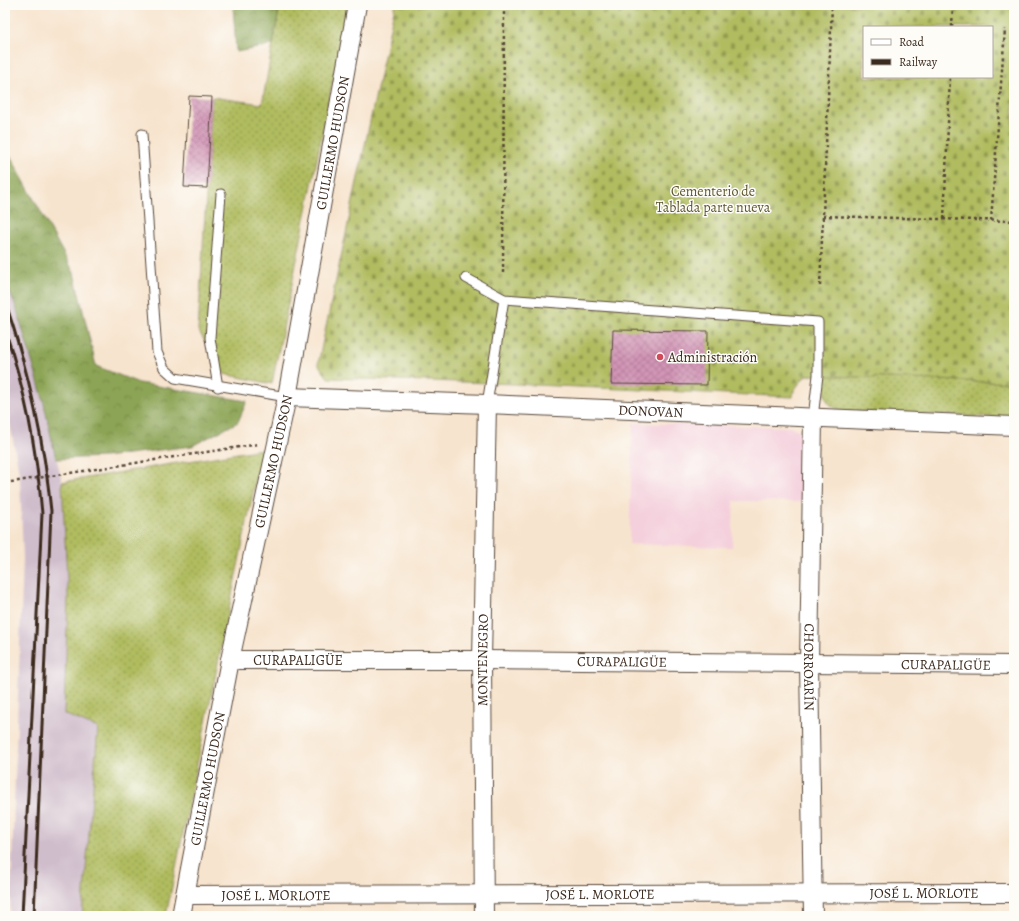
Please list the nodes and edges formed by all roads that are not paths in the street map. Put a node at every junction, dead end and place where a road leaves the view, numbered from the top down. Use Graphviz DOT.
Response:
graph roads {
  1 [pos="358,5"];
  2 [pos="142,134"];
  3 [pos="221,194"];
  4 [pos="466,278"];
  5 [pos="504,298"];
  6 [pos="218,387"];
  7 [pos="287,397"];
  8 [pos="488,404"];
  9 [pos="813,418"];
  10 [pos="1014,426"];
  11 [pos="230,660"];
  12 [pos="482,660"];
  13 [pos="809,663"];
  14 [pos="1014,665"];
  15 [pos="813,893"];
  16 [pos="1014,894"];
  17 [pos="185,895"];
  18 [pos="484,896"];
  19 [pos="181,916"];
  20 [pos="484,916"];
  21 [pos="813,916"];
  1 -- 7 [label="street, GUILLERMO HUDSON"];
  2 -- 6 [label="lane"];
  3 -- 6 [label="lane"];
  4 -- 5 [label="lane"];
  5 -- 8 [label="lane"];
  5 -- 9 [label="lane"];
  6 -- 7 [label="lane"];
  7 -- 8 [label="street, DONOVAN"];
  7 -- 11 [label="street, GUILLERMO HUDSON"];
  8 -- 9 [label="street, DONOVAN"];
  8 -- 12 [label="street, MONTENEGRO"];
  9 -- 10 [label="street, DONOVAN"];
  9 -- 13 [label="street, CHORROARÍN"];
  11 -- 12 [label="street, CURAPALIGÜE"];
  11 -- 17 [label="street, GUILLERMO HUDSON"];
  12 -- 13 [label="street, CURAPALIGÜE"];
  12 -- 18 [label="street, MONTENEGRO"];
  13 -- 14 [label="street, CURAPALIGÜE"];
  13 -- 15 [label="street, CHORROARÍN"];
  15 -- 16 [label="street, JOSÉ L. MORLOTE"];
  15 -- 18 [label="street, JOSÉ L. MORLOTE"];
  15 -- 21 [label="street, CHORROARÍN"];
  17 -- 18 [label="street, JOSÉ L. MORLOTE"];
  17 -- 19 [label="street, GUILLERMO HUDSON"];
  18 -- 20 [label="street, MONTENEGRO"];
}
